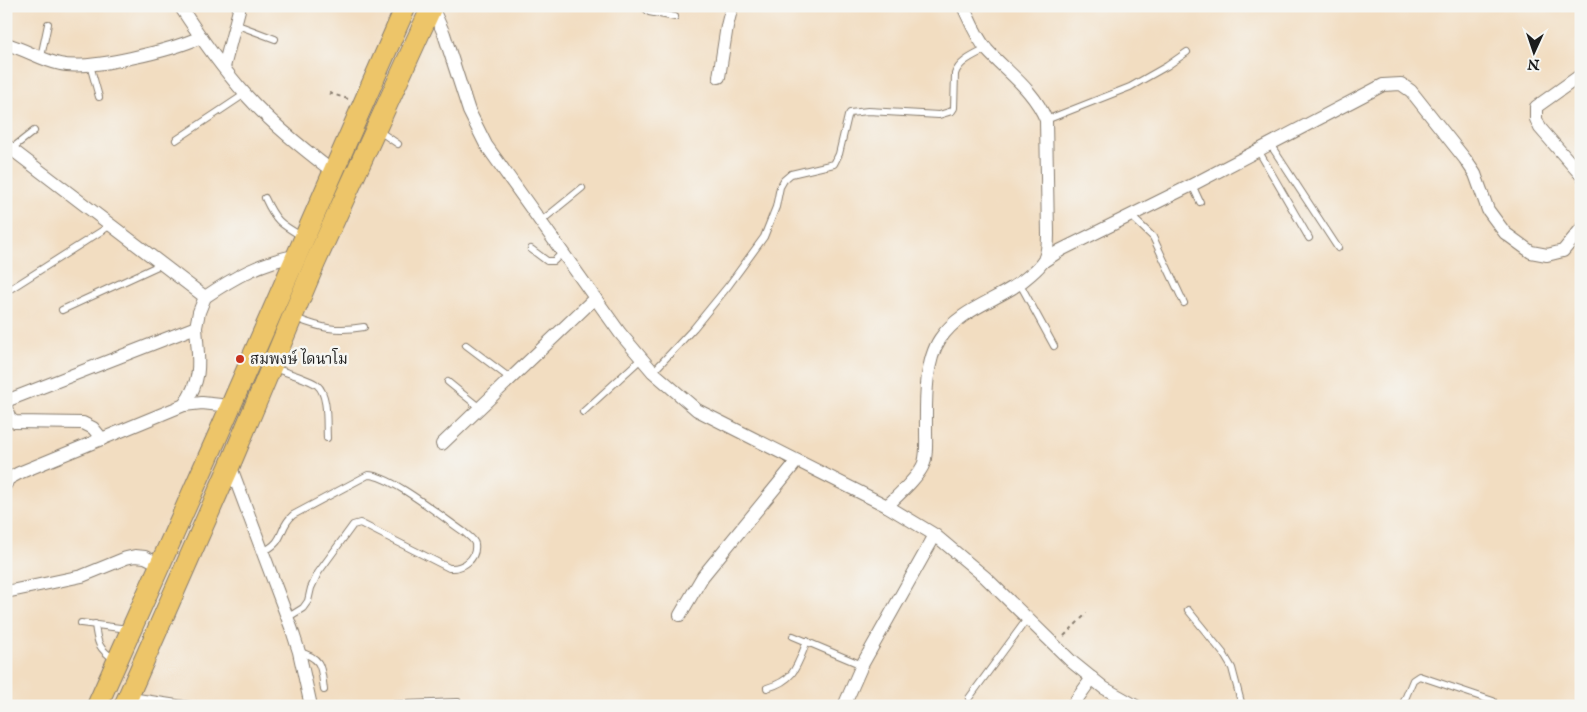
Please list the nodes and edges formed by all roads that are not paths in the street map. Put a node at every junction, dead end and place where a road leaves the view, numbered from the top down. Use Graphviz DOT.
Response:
graph roads {
  1 [pos="180,6"];
  2 [pos="240,6"];
  3 [pos="406,6"];
  4 [pos="432,6"];
  5 [pos="643,6"];
  6 [pos="732,6"];
  7 [pos="963,6"];
  8 [pos="675,17"];
  9 [pos="48,24"];
  10 [pos="235,24"];
  11 [pos="201,38"];
  12 [pos="275,39"];
  13 [pos="6,44"];
  14 [pos="986,49"];
  15 [pos="1187,52"];
  16 [pos="41,57"];
  17 [pos="90,65"];
  18 [pos="224,67"];
  19 [pos="1581,75"];
  20 [pos="720,77"];
  21 [pos="245,94"];
  22 [pos="99,97"];
  23 [pos="1046,120"];
  24 [pos="376,129"];
  25 [pos="34,131"];
  26 [pos="176,140"];
  27 [pos="398,144"];
  28 [pos="1264,147"];
  29 [pos="8,149"];
  30 [pos="332,171"];
  31 [pos="1581,175"];
  32 [pos="1192,185"];
  33 [pos="582,188"];
  34 [pos="266,198"];
  35 [pos="1200,202"];
  36 [pos="1130,215"];
  37 [pos="540,222"];
  38 [pos="111,225"];
  39 [pos="1581,229"];
  40 [pos="304,238"];
  41 [pos="1309,238"];
  42 [pos="1338,248"];
  43 [pos="531,249"];
  44 [pos="562,253"];
  45 [pos="296,256"];
  46 [pos="1044,261"];
  47 [pos="162,264"];
  48 [pos="1020,284"];
  49 [pos="12,288"];
  50 [pos="205,297"];
  51 [pos="594,298"];
  52 [pos="1184,303"];
  53 [pos="62,310"];
  54 [pos="292,317"];
  55 [pos="196,327"];
  56 [pos="364,327"];
  57 [pos="466,345"];
  58 [pos="1054,346"];
  59 [pos="640,359"];
  60 [pos="271,367"];
  61 [pos="653,372"];
  62 [pos="511,379"];
  63 [pos="448,382"];
  64 [pos="6,401"];
  65 [pos="184,405"];
  66 [pos="230,406"];
  67 [pos="6,408"];
  68 [pos="480,408"];
  69 [pos="583,412"];
  70 [pos="327,438"];
  71 [pos="102,439"];
  72 [pos="442,444"];
  73 [pos="797,461"];
  74 [pos="230,465"];
  75 [pos="6,484"];
  76 [pos="887,506"];
  77 [pos="935,535"];
  78 [pos="262,552"];
  79 [pos="161,564"];
  80 [pos="6,592"];
  81 [pos="1188,610"];
  82 [pos="680,615"];
  83 [pos="287,618"];
  84 [pos="1027,619"];
  85 [pos="82,622"];
  86 [pos="95,624"];
  87 [pos="132,630"];
  88 [pos="793,636"];
  89 [pos="806,641"];
  90 [pos="299,652"];
  91 [pos="117,662"];
  92 [pos="862,665"];
  93 [pos="1092,678"];
  94 [pos="767,688"];
  95 [pos="324,690"];
  96 [pos="969,698"];
  97 [pos="126,701"];
  98 [pos="1493,701"];
  99 [pos="458,702"];
  100 [pos="1077,702"];
  101 [pos="1130,704"];
  102 [pos="97,706"];
  103 [pos="197,706"];
  104 [pos="311,706"];
  105 [pos="355,706"];
  106 [pos="844,706"];
  107 [pos="1242,706"];
  108 [pos="1402,706"];
  1 -- 11 [label="street"];
  2 -- 10 [label="street"];
  3 -- 30 [label="main road"];
  4 -- 24 [label="main road"];
  4 -- 37 [label="street"];
  5 -- 8 [label="lane"];
  6 -- 20 [label="street"];
  7 -- 14 [label="street"];
  9 -- 16 [label="lane"];
  10 -- 12 [label="lane"];
  10 -- 18 [label="street"];
  11 -- 17 [label="street"];
  11 -- 18 [label="street"];
  13 -- 16 [label="street"];
  14 -- 23 [label="street"];
  14 -- 61 [label="lane"];
  15 -- 23 [label="lane"];
  16 -- 17 [label="street"];
  17 -- 22 [label="lane"];
  18 -- 21 [label="street"];
  19 -- 31 [label="street"];
  21 -- 26 [label="lane"];
  21 -- 30 [label="street"];
  23 -- 46 [label="street"];
  24 -- 27 [label="lane"];
  24 -- 54 [label="main road"];
  25 -- 29 [label="lane"];
  28 -- 32 [label="street"];
  28 -- 39 [label="street"];
  28 -- 41 [label="lane"];
  28 -- 42 [label="lane"];
  29 -- 38 [label="street"];
  30 -- 40 [label="main road"];
  32 -- 35 [label="lane"];
  32 -- 36 [label="street"];
  33 -- 37 [label="lane"];
  34 -- 40 [label="lane"];
  36 -- 46 [label="street"];
  36 -- 52 [label="lane"];
  37 -- 44 [label="street"];
  38 -- 47 [label="street"];
  38 -- 49 [label="lane"];
  40 -- 45 [label="main road"];
  43 -- 44 [label="lane"];
  44 -- 51 [label="street"];
  45 -- 50 [label="street"];
  45 -- 66 [label="main road"];
  46 -- 48 [label="street"];
  47 -- 50 [label="street"];
  47 -- 53 [label="lane"];
  48 -- 58 [label="lane"];
  48 -- 76 [label="street"];
  50 -- 55 [label="street"];
  51 -- 59 [label="street"];
  51 -- 62 [label="street"];
  54 -- 56 [label="lane"];
  54 -- 60 [label="main road"];
  55 -- 64 [label="street"];
  55 -- 65 [label="street"];
  57 -- 62 [label="lane"];
  59 -- 61 [label="street"];
  59 -- 69 [label="lane"];
  60 -- 70 [label="lane"];
  60 -- 74 [label="main road"];
  61 -- 73 [label="street"];
  62 -- 68 [label="street"];
  63 -- 68 [label="lane"];
  65 -- 66 [label="street"];
  65 -- 71 [label="street"];
  66 -- 79 [label="main road"];
  67 -- 71 [label="street"];
  68 -- 72 [label="street"];
  71 -- 75 [label="street"];
  73 -- 76 [label="street"];
  73 -- 82 [label="street"];
  74 -- 78 [label="street"];
  74 -- 97 [label="main road"];
  76 -- 77 [label="street"];
  77 -- 84 [label="street"];
  77 -- 92 [label="street"];
  78 -- 83 [label="street"];
  78 -- 83 [label="lane"];
  79 -- 80 [label="street"];
  79 -- 87 [label="main road"];
  81 -- 107 [label="lane"];
  83 -- 90 [label="street"];
  84 -- 93 [label="street"];
  84 -- 96 [label="lane"];
  85 -- 86 [label="lane"];
  86 -- 87 [label="lane"];
  86 -- 91 [label="lane"];
  87 -- 91 [label="main road"];
  88 -- 89 [label="lane"];
  89 -- 92 [label="lane"];
  89 -- 94 [label="lane"];
  90 -- 95 [label="lane"];
  90 -- 104 [label="street"];
  91 -- 102 [label="main road"];
  92 -- 106 [label="street"];
  93 -- 100 [label="street"];
  93 -- 101 [label="street"];
  97 -- 103 [label="lane"];
  98 -- 108 [label="lane"];
  99 -- 105 [label="lane"];
}
